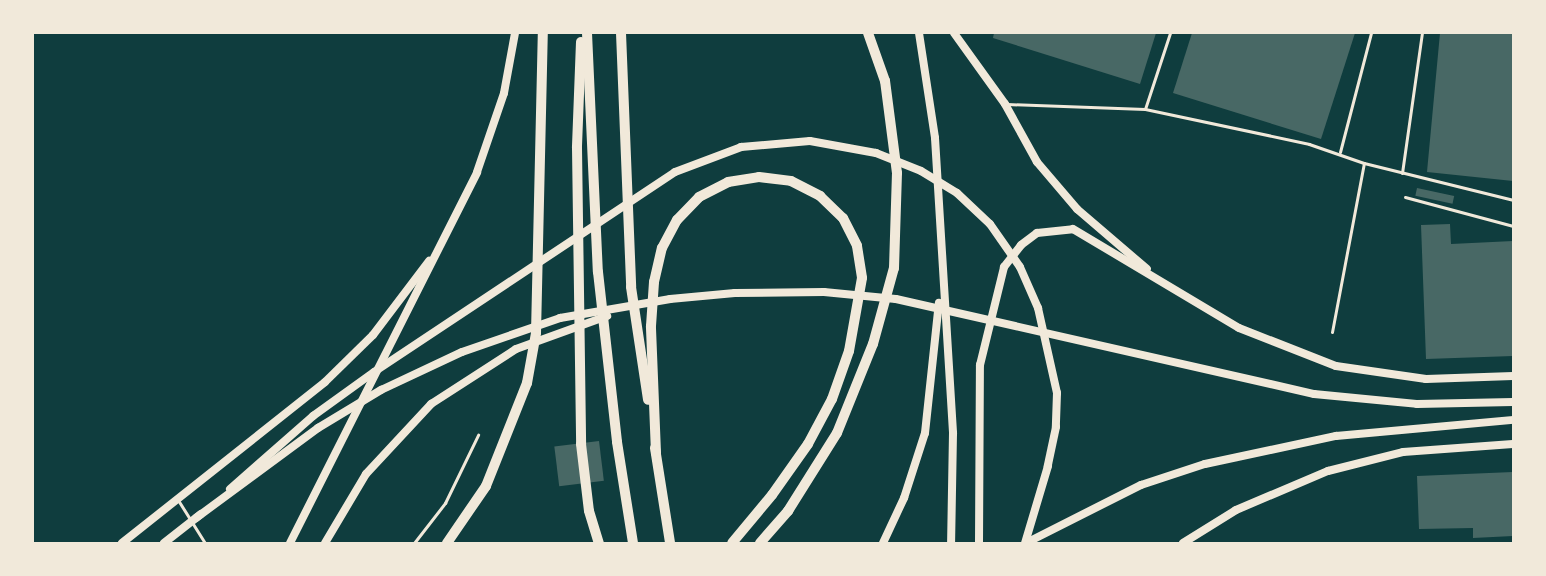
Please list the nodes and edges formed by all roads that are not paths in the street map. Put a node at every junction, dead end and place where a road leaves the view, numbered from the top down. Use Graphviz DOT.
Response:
graph roads {
  1 [pos="515,33"];
  2 [pos="543,33"];
  3 [pos="581,33"];
  4 [pos="587,33"];
  5 [pos="621,33"];
  6 [pos="868,33"];
  7 [pos="919,33"];
  8 [pos="954,33"];
  9 [pos="1170,33"];
  10 [pos="1371,33"];
  11 [pos="1422,33"];
  12 [pos="1005,104"];
  13 [pos="1145,109"];
  14 [pos="1340,152"];
  15 [pos="1364,163"];
  16 [pos="1402,173"];
  17 [pos="1405,197"];
  18 [pos="1513,200"];
  19 [pos="1513,226"];
  20 [pos="440,248"];
  21 [pos="941,281"];
  22 [pos="1172,291"];
  23 [pos="670,299"];
  24 [pos="1332,332"];
  25 [pos="1513,376"];
  26 [pos="1513,402"];
  27 [pos="1513,420"];
  28 [pos="478,435"];
  29 [pos="1513,444"];
  30 [pos="656,453"];
  31 [pos="178,500"];
  32 [pos="196,519"];
  33 [pos="122,543"];
  34 [pos="164,543"];
  35 [pos="205,543"];
  36 [pos="290,543"];
  37 [pos="325,543"];
  38 [pos="414,543"];
  39 [pos="447,543"];
  40 [pos="599,543"];
  41 [pos="633,543"];
  42 [pos="669,543"];
  43 [pos="732,543"];
  44 [pos="760,543"];
  45 [pos="883,543"];
  46 [pos="951,543"];
  47 [pos="980,543"];
  48 [pos="1026,543"];
  49 [pos="1183,543"];
  1 -- 20 [label="main road"];
  2 -- 39 [label="highway"];
  3 -- 40 [label="highway"];
  4 -- 41 [label="highway"];
  5 -- 30 [label="highway"];
  6 -- 44 [label="highway"];
  7 -- 21 [label="main road"];
  8 -- 12 [label="main road"];
  9 -- 13 [label="lane"];
  10 -- 14 [label="lane"];
  11 -- 16 [label="lane"];
  12 -- 13 [label="lane"];
  12 -- 22 [label="main road"];
  13 -- 14 [label="lane"];
  14 -- 15 [label="lane"];
  15 -- 16 [label="lane"];
  15 -- 24 [label="lane"];
  16 -- 18 [label="lane"];
  17 -- 19 [label="lane"];
  20 -- 31 [label="main road"];
  20 -- 36 [label="main road"];
  21 -- 45 [label="main road"];
  21 -- 46 [label="main road"];
  22 -- 25 [label="main road"];
  22 -- 47 [label="main road"];
  23 -- 26 [label="main road"];
  23 -- 32 [label="main road"];
  23 -- 37 [label="main road"];
  27 -- 48 [label="main road"];
  28 -- 38 [label="lane"];
  29 -- 49 [label="main road"];
  30 -- 42 [label="highway"];
  30 -- 43 [label="highway"];
  31 -- 33 [label="main road"];
  31 -- 35 [label="lane"];
  32 -- 34 [label="main road"];
  32 -- 48 [label="main road"];
}
